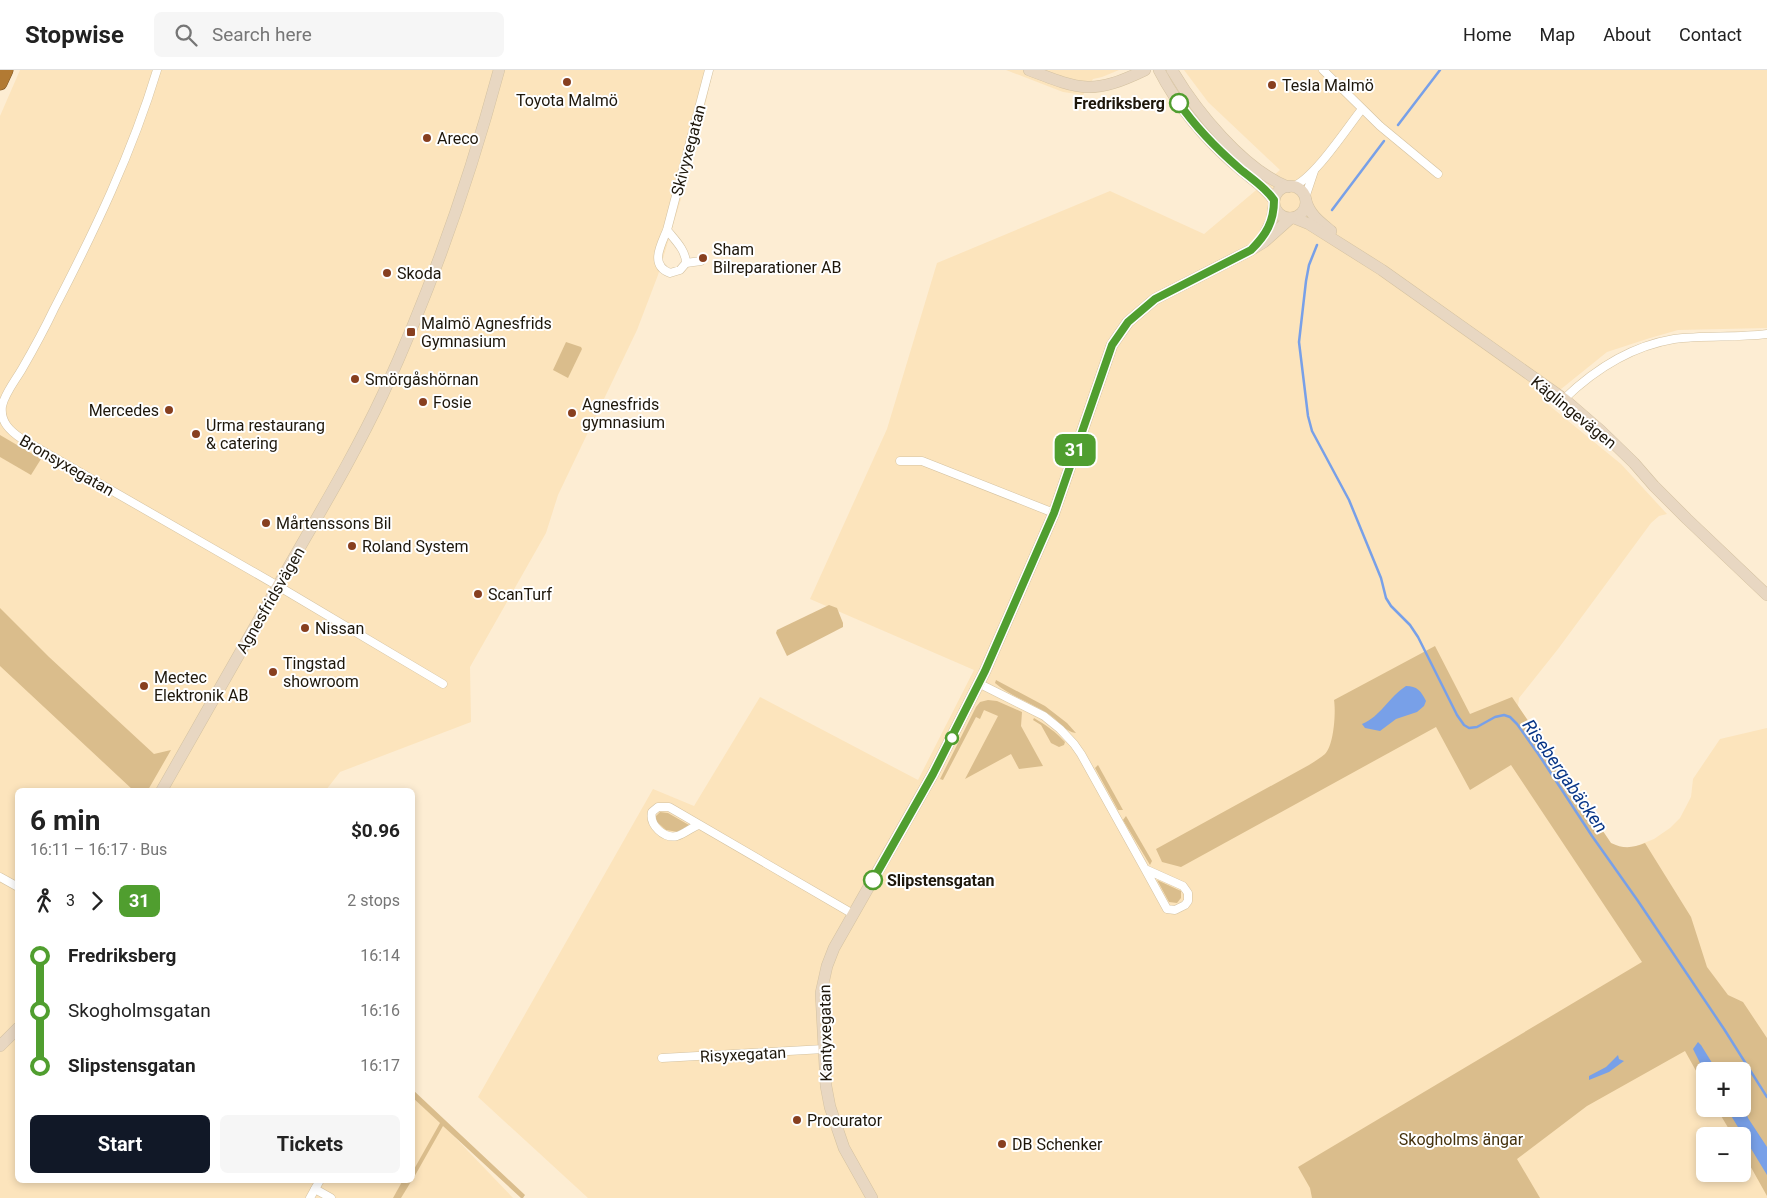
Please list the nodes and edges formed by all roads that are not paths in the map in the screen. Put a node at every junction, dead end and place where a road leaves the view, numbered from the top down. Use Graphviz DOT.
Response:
graph roads {
  1 [pos="6,70"];
  2 [pos="157,70"];
  3 [pos="499,70"];
  4 [pos="709,70"];
  5 [pos="1029,70"];
  6 [pos="1126,70"];
  7 [pos="1145,70"];
  8 [pos="1159,70"];
  9 [pos="1172,70"];
  10 [pos="1323,70"];
  11 [pos="0,83"];
  12 [pos="1102,87"];
  13 [pos="1362,109"];
  14 [pos="1315,168"];
  15 [pos="1438,174"];
  16 [pos="1290,187"];
  17 [pos="1305,199"];
  18 [pos="1274,202"];
  19 [pos="1292,218"];
  20 [pos="667,230"];
  21 [pos="1251,250"];
  22 [pos="701,261"];
  23 [pos="686,263"];
  24 [pos="1382,270"];
  25 [pos="1767,334"];
  26 [pos="1564,399"];
  27 [pos="900,461"];
  28 [pos="1054,513"];
  29 [pos="278,586"];
  30 [pos="1767,593"];
  31 [pos="978,683"];
  32 [pos="443,684"];
  33 [pos="163,788"];
  34 [pos="698,825"];
  35 [pos="1145,869"];
  36 [pos="0,877"];
  37 [pos="15,886"];
  38 [pos="853,914"];
  39 [pos="15,1031"];
  40 [pos="0,1046"];
  41 [pos="824,1049"];
  42 [pos="662,1058"];
  43 [pos="318,1183"];
  44 [pos="315,1189"];
  45 [pos="310,1198"];
  46 [pos="331,1198"];
  47 [pos="872,1198"];
  1 -- 11 [label="highway"];
  2 -- 29 [label="street, Bronsyxegatan"];
  3 -- 29 [label="main road, Agnesfridsvägen"];
  4 -- 20 [label="street, Skivyxegatan"];
  5 -- 12 [label="main road"];
  6 -- 12 [label="main road"];
  7 -- 12 [label="main road"];
  8 -- 18 [label="main road"];
  9 -- 16 [label="main road"];
  10 -- 13 [label="street"];
  13 -- 14 [label="street"];
  13 -- 15 [label="street"];
  14 -- 16 [label="street"];
  14 -- 17 [label="street"];
  16 -- 17 [label="main road"];
  16 -- 18 [label="main road"];
  17 -- 19 [label="main road"];
  17 -- 24 [label="main road, Käglingevägen"];
  18 -- 19 [label="main road"];
  18 -- 21 [label="main road, Kantyxegatan"];
  19 -- 21 [label="main road, Kantyxegatan"];
  19 -- 24 [label="main road, Käglingevägen"];
  20 -- 23 [label="street"];
  20 -- 23 [label="street, Skivyxegatan"];
  21 -- 28 [label="main road, Kantyxegatan"];
  22 -- 23 [label="street, Skivyxegatan"];
  24 -- 26 [label="main road, Käglingevägen"];
  25 -- 26 [label="street"];
  26 -- 30 [label="main road, Käglingevägen"];
  27 -- 28 [label="street"];
  28 -- 31 [label="main road, Kantyxegatan"];
  29 -- 32 [label="street, Bronsyxegatan"];
  29 -- 33 [label="main road, Agnesfridsvägen"];
  31 -- 35 [label="street"];
  31 -- 38 [label="main road, Kantyxegatan"];
  34 -- 34 [label="street"];
  34 -- 38 [label="street"];
  35 -- 35 [label="street"];
  36 -- 37 [label="street"];
  38 -- 41 [label="main road, Kantyxegatan"];
  39 -- 40 [label="main road"];
  41 -- 42 [label="street, Risyxegatan"];
  41 -- 47 [label="main road, Kantyxegatan"];
  43 -- 44 [label="street"];
  44 -- 45 [label="street"];
  44 -- 46 [label="street"];
}
